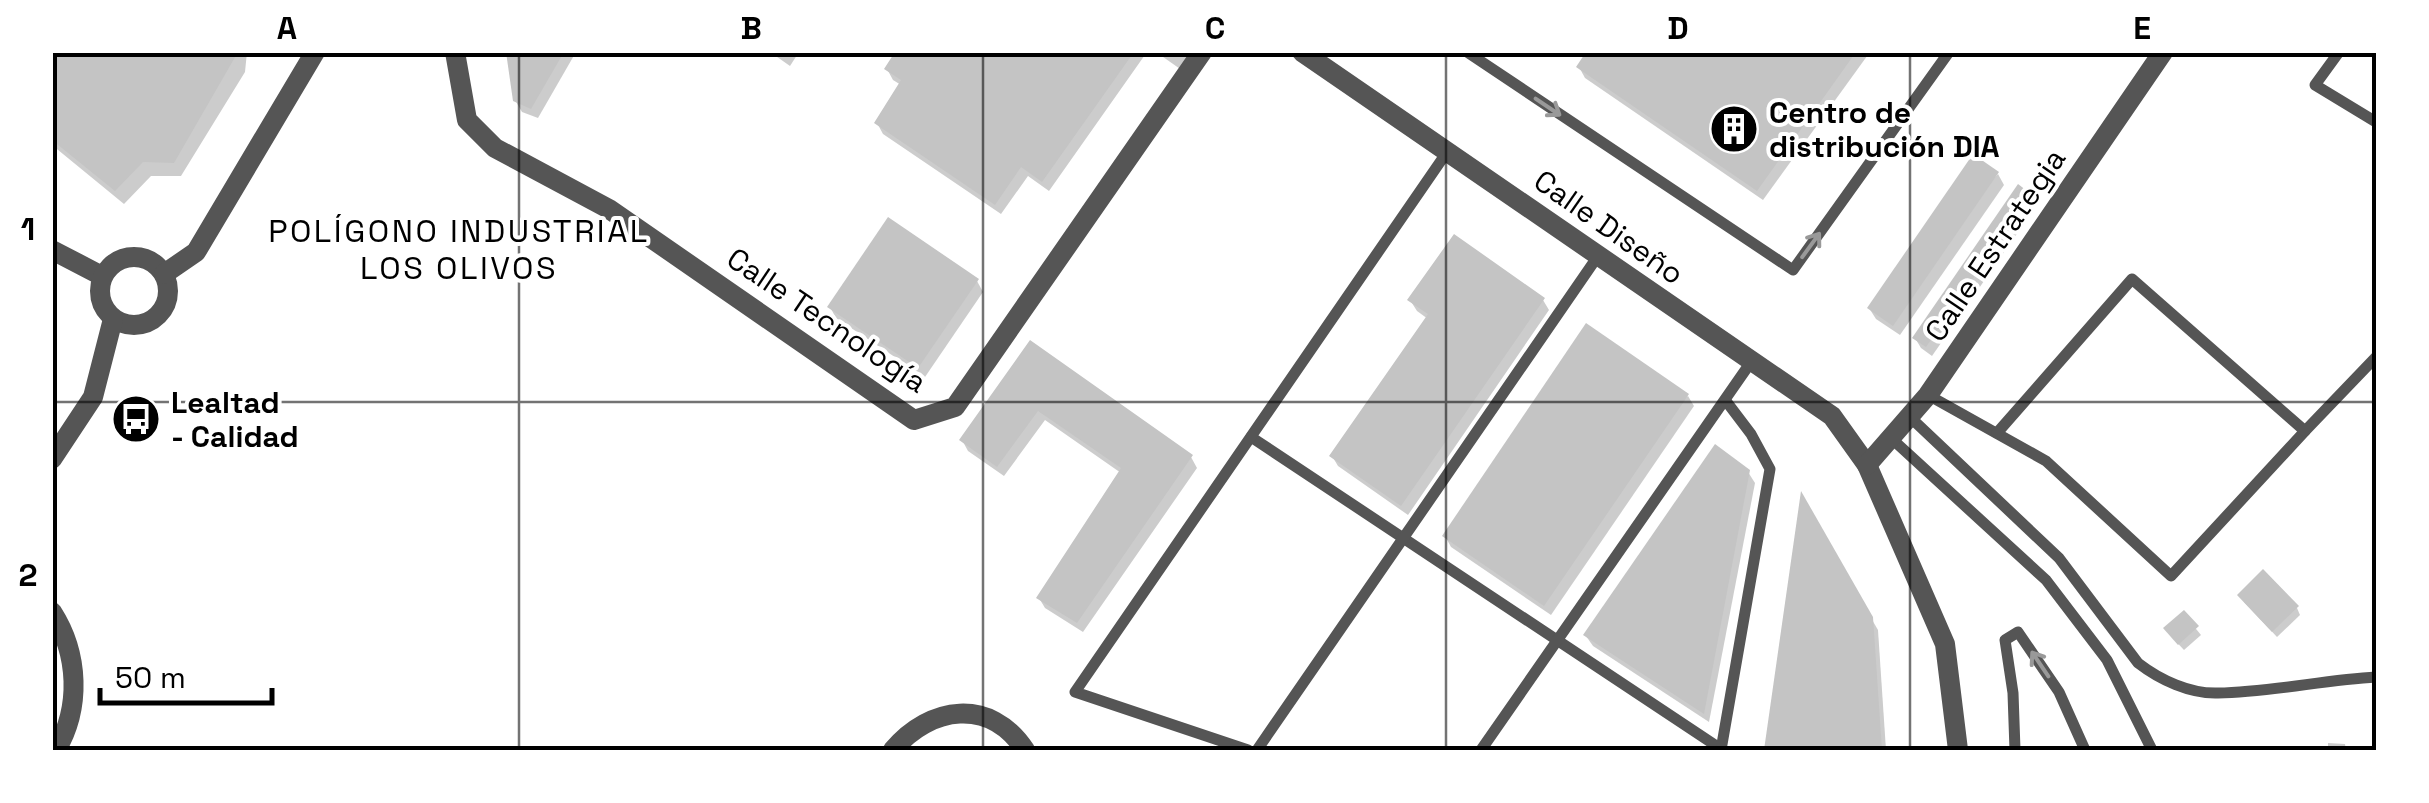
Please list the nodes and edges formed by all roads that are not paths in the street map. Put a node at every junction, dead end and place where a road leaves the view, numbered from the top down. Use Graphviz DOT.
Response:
graph roads {
  1 [pos="315,52"];
  2 [pos="454,52"];
  3 [pos="1202,52"];
  4 [pos="1302,52"];
  5 [pos="1467,52"];
  6 [pos="1949,52"];
  7 [pos="2163,52"];
  8 [pos="2339,52"];
  9 [pos="2376,122"];
  10 [pos="1447,152"];
  11 [pos="52,250"];
  12 [pos="1598,256"];
  13 [pos="164,274"];
  14 [pos="102,276"];
  15 [pos="113,319"];
  16 [pos="2376,358"];
  17 [pos="1751,362"];
  18 [pos="1928,394"];
  19 [pos="1726,401"];
  20 [pos="1910,418"];
  21 [pos="2305,432"];
  22 [pos="1997,433"];
  23 [pos="1251,437"];
  24 [pos="1892,438"];
  25 [pos="52,459"];
  26 [pos="1867,465"];
  27 [pos="1405,538"];
  28 [pos="52,612"];
  29 [pos="1558,642"];
  30 [pos="2376,677"];
  31 [pos="56,750"];
  32 [pos="893,750"];
  33 [pos="1025,750"];
  34 [pos="1248,750"];
  35 [pos="1257,750"];
  36 [pos="1482,750"];
  37 [pos="1721,750"];
  38 [pos="1958,750"];
  39 [pos="2015,750"];
  40 [pos="2085,750"];
  41 [pos="2152,750"];
  1 -- 13 [label="street"];
  2 -- 3 [label="street, Calle Tecnología"];
  4 -- 10 [label="street, Calle Diseño"];
  5 -- 6 [label="lane, one-way"];
  7 -- 18 [label="street, Calle Estrategia"];
  8 -- 9 [label="lane"];
  10 -- 12 [label="street, Calle Diseño"];
  10 -- 23 [label="lane"];
  11 -- 14 [label="street"];
  12 -- 17 [label="street, Calle Diseño"];
  12 -- 27 [label="lane"];
  13 -- 14 [label="street"];
  13 -- 15 [label="street"];
  14 -- 15 [label="street"];
  15 -- 25 [label="street"];
  16 -- 21 [label="lane"];
  17 -- 19 [label="lane"];
  17 -- 26 [label="street, Calle Diseño"];
  18 -- 20 [label="street, Calle Estrategia"];
  18 -- 22 [label="lane"];
  19 -- 29 [label="lane"];
  19 -- 37 [label="lane"];
  20 -- 24 [label="street, Calle Estrategia"];
  20 -- 30 [label="lane"];
  21 -- 22 [label="lane"];
  21 -- 22 [label="lane"];
  23 -- 27 [label="lane"];
  23 -- 34 [label="lane"];
  24 -- 26 [label="street, Calle Estrategia"];
  24 -- 41 [label="lane"];
  26 -- 38 [label="street, Calle Diseño"];
  27 -- 29 [label="lane"];
  27 -- 35 [label="lane"];
  28 -- 31 [label="street"];
  29 -- 36 [label="lane"];
  29 -- 37 [label="lane"];
  32 -- 33 [label="street"];
  40 -- 39 [label="lane, one-way"];
}
